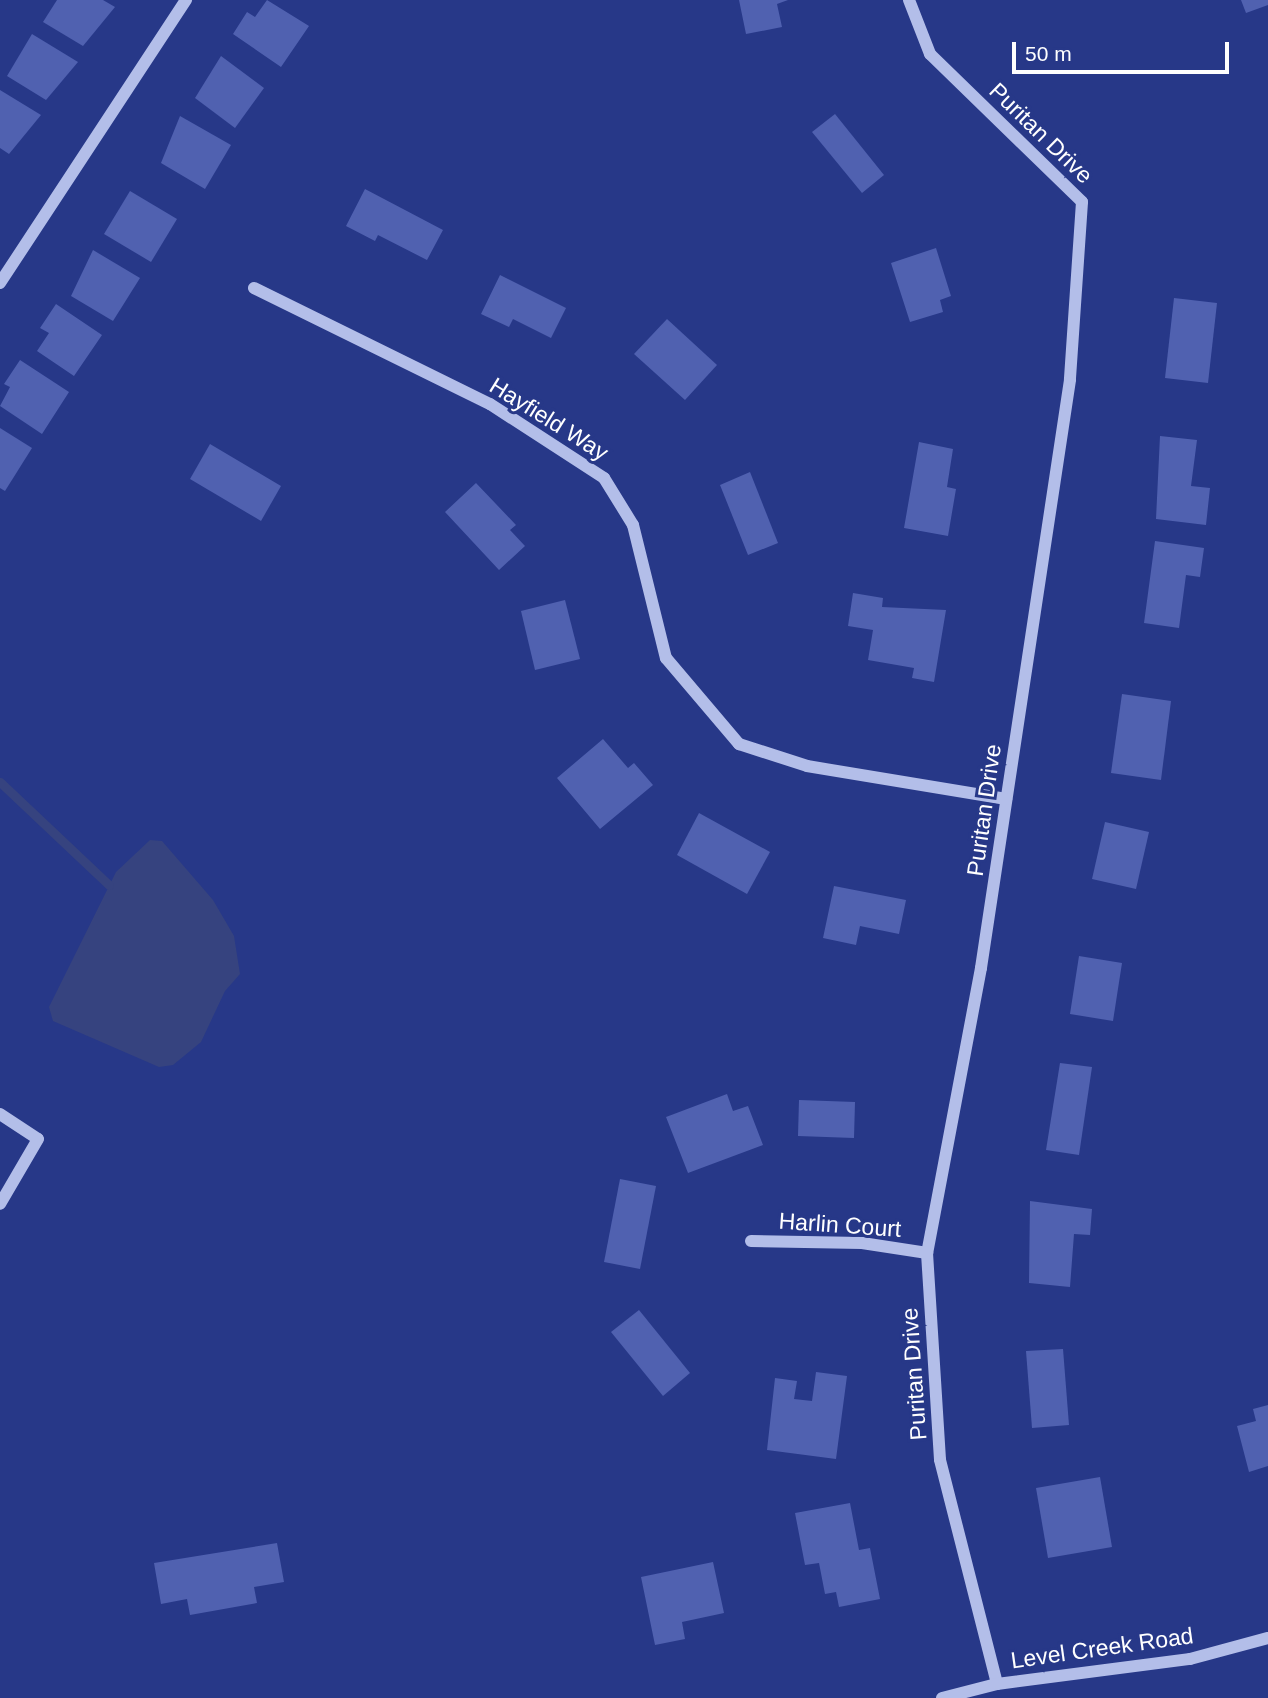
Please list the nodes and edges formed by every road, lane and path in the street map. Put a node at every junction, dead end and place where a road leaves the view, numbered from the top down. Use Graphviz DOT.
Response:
graph roads {
  1 [pos="186,0"];
  2 [pos="909,0"];
  3 [pos="0,284"];
  4 [pos="254,288"];
  5 [pos="1006,799"];
  6 [pos="0,1114"];
  7 [pos="0,1204"];
  8 [pos="751,1241"];
  9 [pos="927,1253"];
  10 [pos="1268,1638"];
  11 [pos="997,1684"];
  12 [pos="942,1698"];
  1 -- 3 [label="street"];
  2 -- 5 [label="street, Puritan Drive"];
  4 -- 5 [label="street, Hayfield Way"];
  5 -- 9 [label="street, Puritan Drive"];
  6 -- 7 [label="street"];
  8 -- 9 [label="street, Harlin Court"];
  9 -- 11 [label="street, Puritan Drive"];
  10 -- 11 [label="street, Level Creek Road"];
  11 -- 12 [label="street, Level Creek Road"];
}
